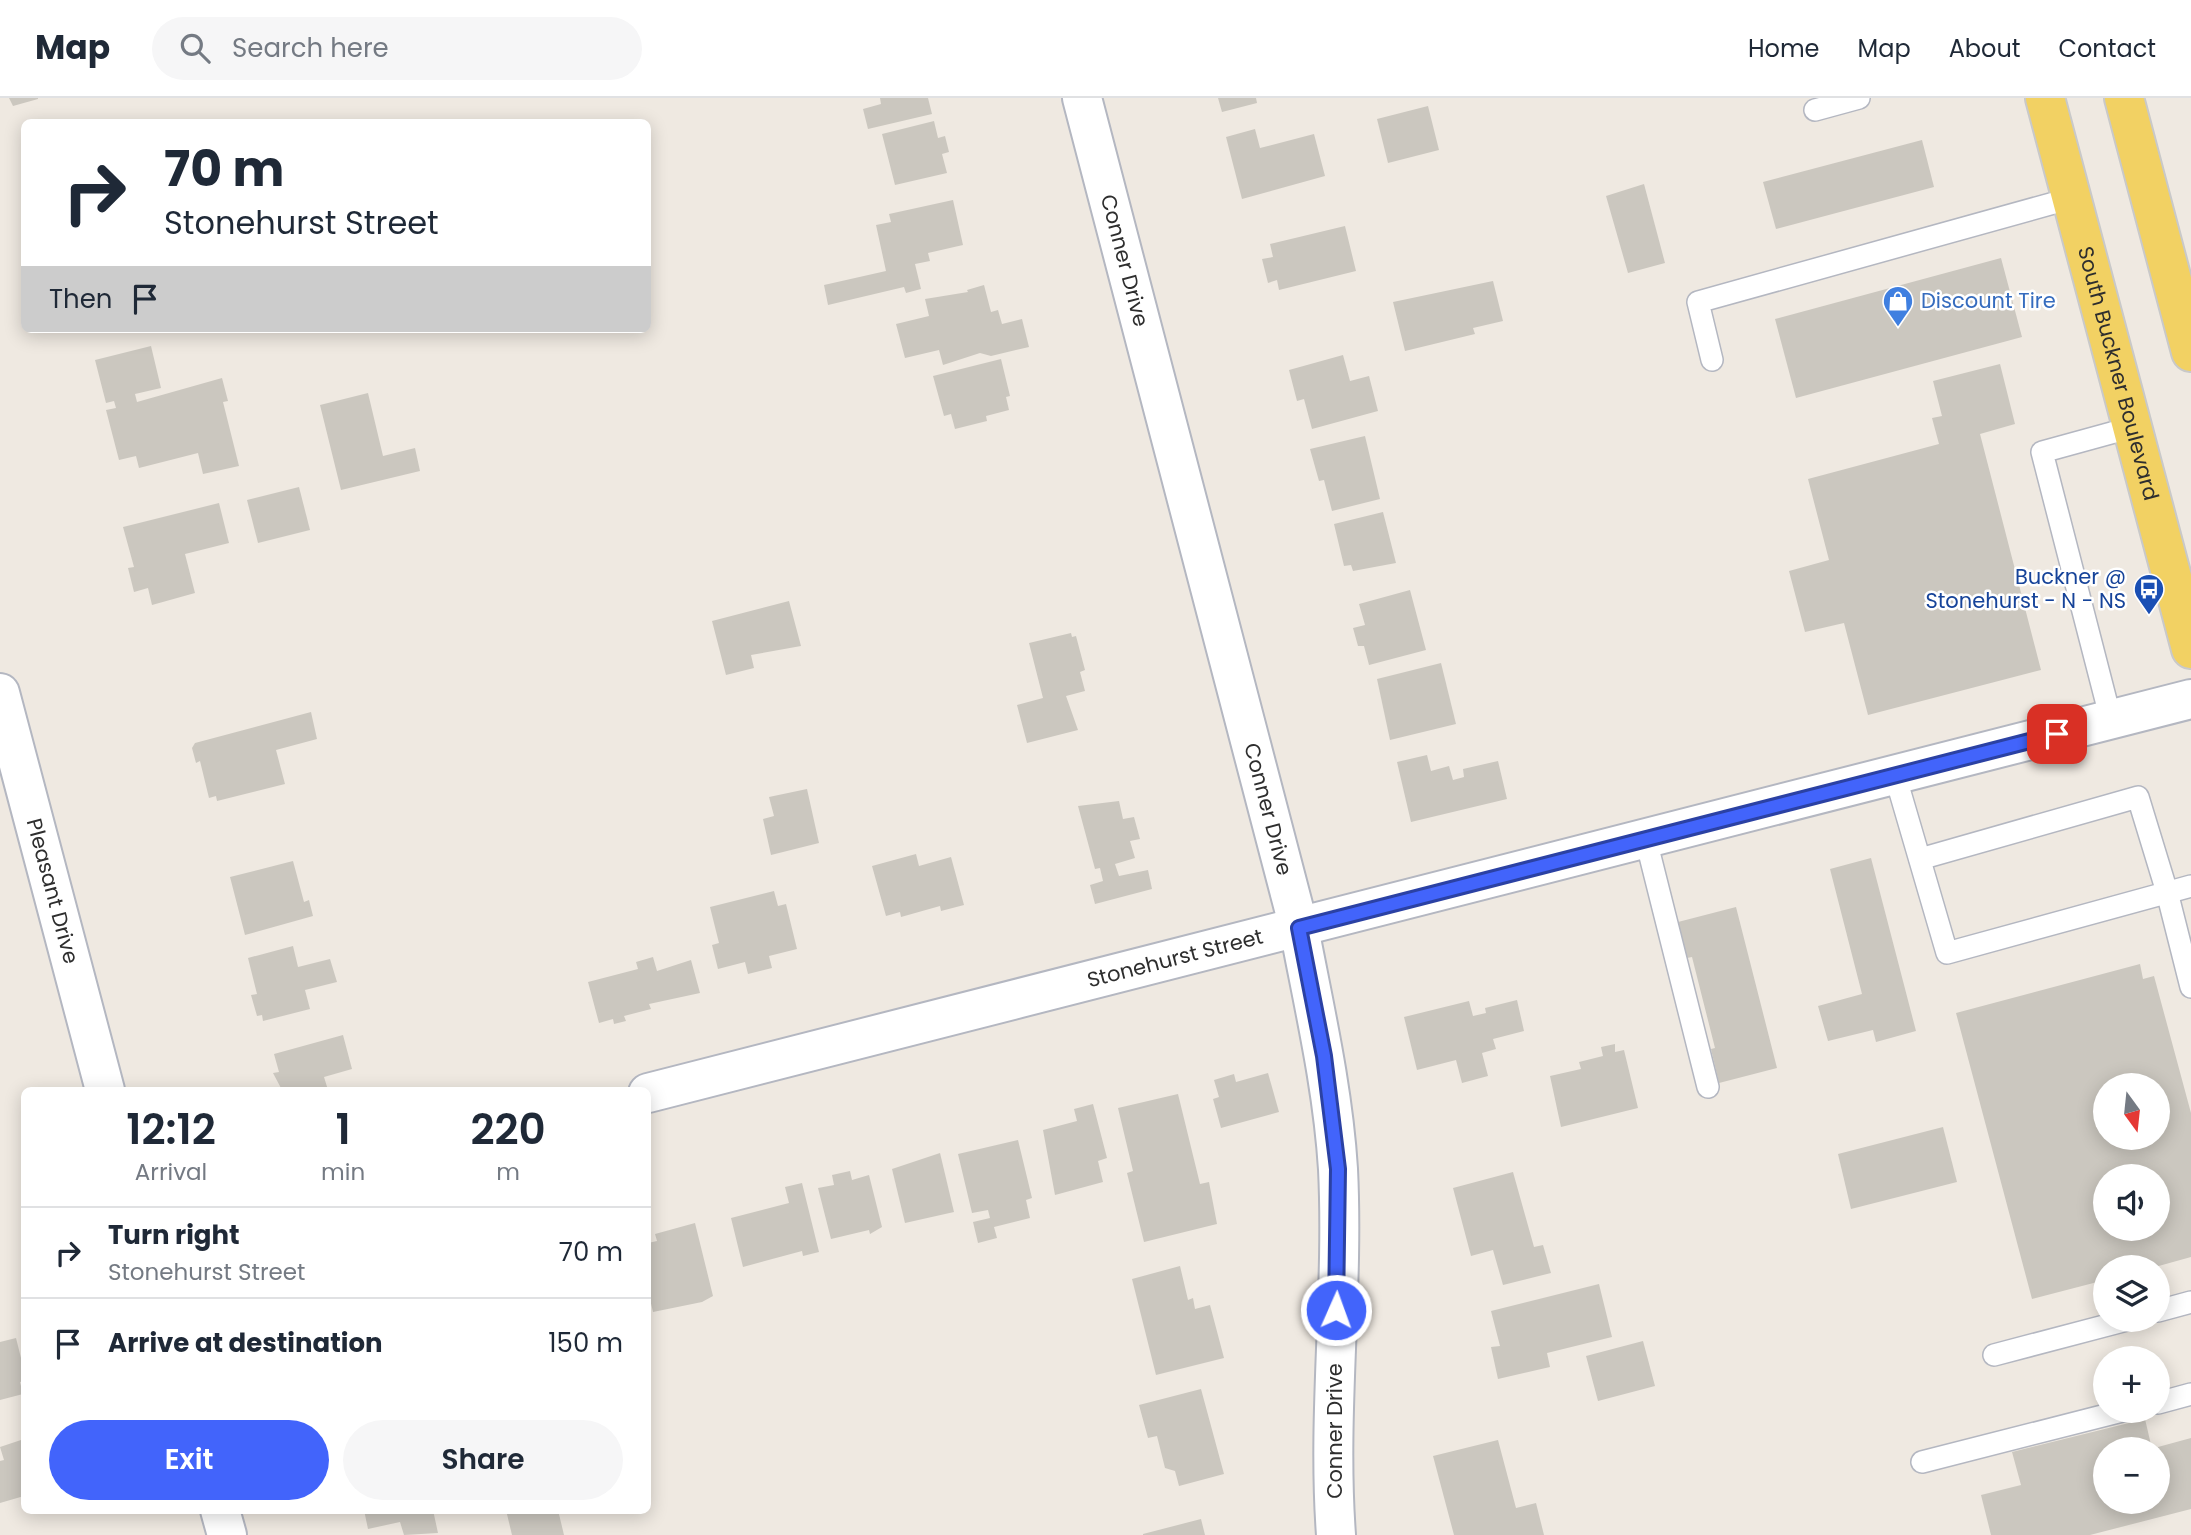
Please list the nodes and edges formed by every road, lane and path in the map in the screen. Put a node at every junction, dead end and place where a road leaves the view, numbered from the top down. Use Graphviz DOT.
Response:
graph roads {
  1 [pos="1082,98"];
  2 [pos="1859,98"];
  3 [pos="2045,98"];
  4 [pos="2124,98"];
  5 [pos="1815,110"];
  6 [pos="2072,198"];
  7 [pos="2180,265"];
  8 [pos="2191,352"];
  9 [pos="1712,360"];
  10 [pos="2133,427"];
  11 [pos="2191,649"];
  12 [pos="2191,699"];
  13 [pos="1,704"];
  14 [pos="2111,720"];
  15 [pos="1895,775"];
  16 [pos="1646,840"];
  17 [pos="1920,859"];
  18 [pos="2191,886"];
  19 [pos="2167,892"];
  20 [pos="1299,928"];
  21 [pos="2191,988"];
  22 [pos="105,1087"];
  23 [pos="1708,1087"];
  24 [pos="651,1092"];
  25 [pos="2191,1302"];
  26 [pos="2170,1308"];
  27 [pos="2093,1329"];
  28 [pos="1994,1355"];
  29 [pos="2191,1394"];
  30 [pos="2170,1400"];
  31 [pos="2093,1418"];
  32 [pos="1922,1462"];
  33 [pos="221,1514"];
  34 [pos="227,1535"];
  35 [pos="1336,1535"];
  1 -- 20 [label="street, Conner Drive"];
  2 -- 5 [label="lane"];
  3 -- 6 [label="main road, South Buckner Boulevard"];
  4 -- 7 [label="main road"];
  6 -- 9 [label="lane"];
  6 -- 10 [label="main road, South Buckner Boulevard"];
  7 -- 8 [label="main road"];
  10 -- 11 [label="main road, South Buckner Boulevard"];
  10 -- 14 [label="lane"];
  12 -- 14 [label="street, Stonehurst Street"];
  13 -- 22 [label="street, Pleasant Drive"];
  14 -- 15 [label="street, Stonehurst Street"];
  15 -- 16 [label="street, Stonehurst Street"];
  15 -- 17 [label="lane"];
  16 -- 20 [label="street, Stonehurst Street"];
  16 -- 23 [label="lane"];
  17 -- 19 [label="lane"];
  17 -- 19 [label="lane"];
  18 -- 19 [label="lane"];
  19 -- 21 [label="lane"];
  20 -- 24 [label="street, Stonehurst Street"];
  20 -- 35 [label="street, Conner Drive"];
  25 -- 26 [label="lane"];
  27 -- 28 [label="lane"];
  29 -- 30 [label="lane"];
  31 -- 32 [label="lane"];
  33 -- 34 [label="street"];
}
